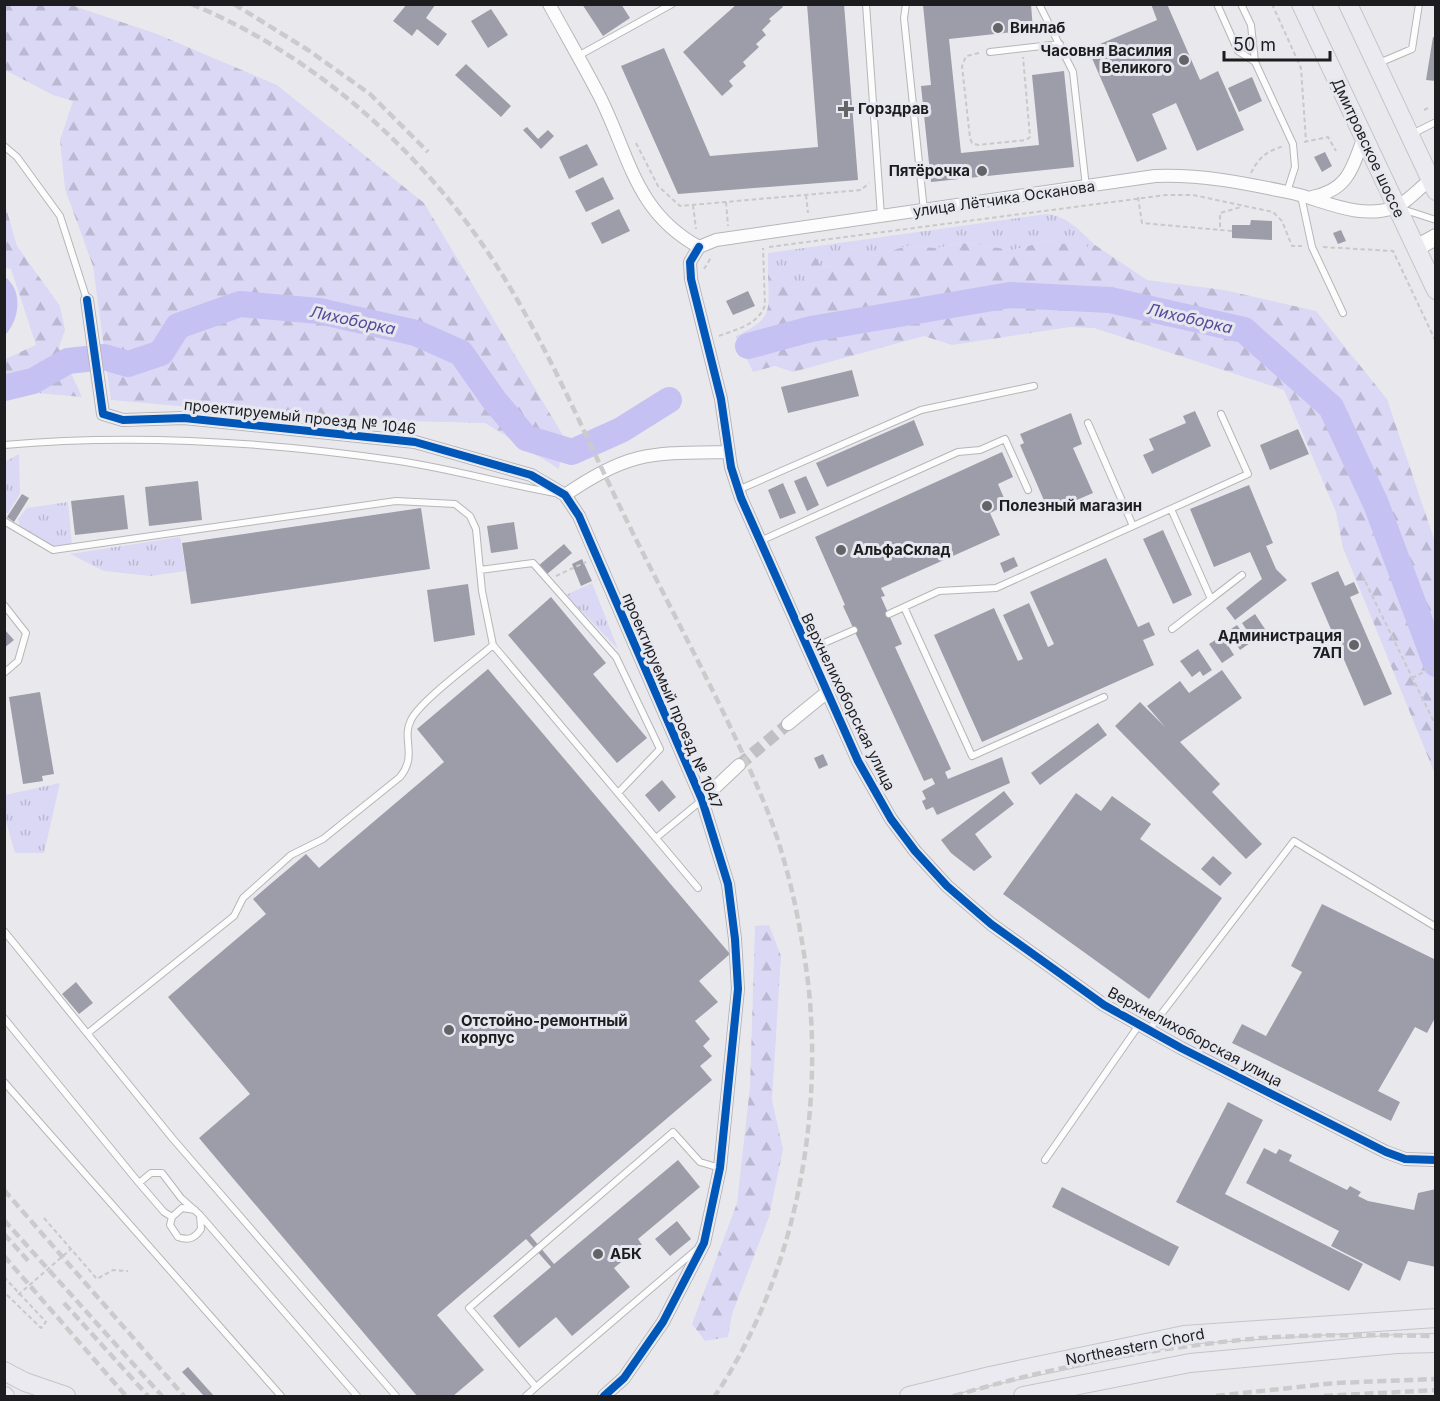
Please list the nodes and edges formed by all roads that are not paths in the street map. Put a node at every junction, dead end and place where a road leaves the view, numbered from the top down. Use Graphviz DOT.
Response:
graph roads {
  1 [pos="549,4"];
  2 [pos="672,4"];
  3 [pos="866,4"];
  4 [pos="906,4"];
  5 [pos="1039,4"];
  6 [pos="1217,4"];
  7 [pos="1241,4"];
  8 [pos="1301,4"];
  9 [pos="1348,4"];
  10 [pos="1419,4"];
  11 [pos="1060,45"];
  12 [pos="990,52"];
  13 [pos="577,56"];
  14 [pos="1255,62"];
  15 [pos="1376,65"];
  16 [pos="1075,84"];
  17 [pos="1066,86"];
  18 [pos="1436,122"];
  19 [pos="1409,136"];
  20 [pos="1363,139"];
  21 [pos="4,147"];
  22 [pos="1433,186"];
  23 [pos="1086,188"];
  24 [pos="1287,192"];
  25 [pos="1305,196"];
  26 [pos="1395,207"];
  27 [pos="924,211"];
  28 [pos="881,217"];
  29 [pos="1436,220"];
  30 [pos="1436,237"];
  31 [pos="699,247"];
  32 [pos="1416,248"];
  33 [pos="1436,290"];
  34 [pos="87,300"];
  35 [pos="1343,313"];
  36 [pos="1034,386"];
  37 [pos="1221,414"];
  38 [pos="1088,423"];
  39 [pos="4,445"];
  40 [pos="729,452"];
  41 [pos="738,490"];
  42 [pos="1028,490"];
  43 [pos="565,495"];
  44 [pos="1171,509"];
  45 [pos="4,521"];
  46 [pos="1133,526"];
  47 [pos="760,542"];
  48 [pos="480,570"];
  49 [pos="1242,575"];
  50 [pos="1211,599"];
  51 [pos="4,605"];
  52 [pos="904,607"];
  53 [pos="889,614"];
  54 [pos="1172,629"];
  55 [pos="854,630"];
  56 [pos="493,645"];
  57 [pos="807,651"];
  58 [pos="4,673"];
  59 [pos="826,693"];
  60 [pos="1104,697"];
  61 [pos="788,724"];
  62 [pos="739,765"];
  63 [pos="618,793"];
  64 [pos="702,800"];
  65 [pos="656,838"];
  66 [pos="698,888"];
  67 [pos="1436,927"];
  68 [pos="4,931"];
  69 [pos="4,1018"];
  70 [pos="1144,1028"];
  71 [pos="88,1033"];
  72 [pos="4,1082"];
  73 [pos="1045,1160"];
  74 [pos="1436,1160"];
  75 [pos="720,1168"];
  76 [pos="139,1183"];
  77 [pos="198,1212"];
  78 [pos="172,1217"];
  79 [pos="704,1243"];
  80 [pos="1436,1318"];
  81 [pos="1436,1343"];
  82 [pos="4,1371"];
  83 [pos="536,1387"];
  84 [pos="66,1396"];
  85 [pos="281,1396"];
  86 [pos="357,1396"];
  87 [pos="396,1396"];
  88 [pos="526,1396"];
  89 [pos="604,1396"];
  90 [pos="909,1396"];
  91 [pos="1023,1396"];
  1 -- 13 [label="street"];
  2 -- 13 [label="lane"];
  3 -- 28 [label="lane"];
  4 -- 27 [label="lane"];
  5 -- 11 [label="lane"];
  6 -- 14 [label="lane"];
  7 -- 14 [label="lane"];
  8 -- 20 [label="main road, Дмитровское шоссе"];
  9 -- 15 [label="main road"];
  10 -- 15 [label="lane"];
  11 -- 12 [label="lane"];
  11 -- 16 [label="lane"];
  13 -- 31 [label="street"];
  14 -- 24 [label="lane"];
  15 -- 19 [label="main road"];
  16 -- 17 [label="lane"];
  16 -- 23 [label="lane"];
  18 -- 19 [label="lane"];
  19 -- 22 [label="main road"];
  20 -- 25 [label="street"];
  20 -- 26 [label="main road, Дмитровское шоссе"];
  21 -- 34 [label="lane"];
  22 -- 26 [label="street, улица Лётчика Осканова"];
  23 -- 24 [label="street, улица Лётчика Осканова"];
  23 -- 27 [label="street, улица Лётчика Осканова"];
  24 -- 25 [label="street, улица Лётчика Осканова"];
  25 -- 26 [label="street, улица Лётчика Осканова"];
  25 -- 35 [label="lane"];
  26 -- 29 [label="lane"];
  26 -- 32 [label="main road, Дмитровское шоссе"];
  27 -- 28 [label="street, улица Лётчика Осканова"];
  28 -- 31 [label="street, улица Лётчика Осканова"];
  30 -- 32 [label="main road"];
  31 -- 40 [label="street, Верхнелихоборская улица"];
  32 -- 33 [label="main road, Дмитровское шоссе"];
  34 -- 43 [label="street, проектируемый проезд № 1046"];
  36 -- 41 [label="lane"];
  37 -- 44 [label="lane"];
  38 -- 46 [label="lane"];
  39 -- 43 [label="lane"];
  40 -- 41 [label="street, Верхнелихоборская улица"];
  40 -- 43 [label="street"];
  41 -- 47 [label="street, Верхнелихоборская улица"];
  42 -- 47 [label="lane"];
  43 -- 64 [label="street, проектируемый проезд № 1047"];
  44 -- 46 [label="lane"];
  44 -- 50 [label="lane"];
  45 -- 48 [label="lane"];
  46 -- 52 [label="lane"];
  47 -- 57 [label="street, Верхнелихоборская улица"];
  48 -- 56 [label="lane"];
  48 -- 63 [label="lane"];
  49 -- 50 [label="lane"];
  50 -- 54 [label="lane"];
  51 -- 58 [label="lane"];
  52 -- 53 [label="lane"];
  52 -- 60 [label="lane"];
  55 -- 57 [label="lane"];
  56 -- 63 [label="lane"];
  56 -- 71 [label="lane"];
  57 -- 59 [label="street, Верхнелихоборская улица"];
  59 -- 61 [label="street"];
  59 -- 70 [label="street, Верхнелихоборская улица"];
  62 -- 64 [label="street"];
  63 -- 65 [label="lane"];
  64 -- 65 [label="lane"];
  64 -- 75 [label="street, проектируемый проезд № 1047"];
  65 -- 66 [label="lane"];
  67 -- 70 [label="lane"];
  68 -- 71 [label="lane"];
  69 -- 76 [label="lane"];
  70 -- 73 [label="lane"];
  70 -- 74 [label="street, Верхнелихоборская улица"];
  71 -- 87 [label="lane"];
  72 -- 85 [label="lane"];
  75 -- 79 [label="street, проектируемый проезд № 1047"];
  75 -- 83 [label="lane"];
  76 -- 77 [label="lane"];
  76 -- 78 [label="lane"];
  77 -- 78 [label="lane"];
  77 -- 78 [label="lane"];
  77 -- 86 [label="lane"];
  79 -- 83 [label="lane"];
  79 -- 89 [label="street, проектируемый проезд № 1047"];
  80 -- 90 [label="main road, Northeastern Chord"];
  81 -- 91 [label="main road, Northeastern Chord"];
  82 -- 84 [label="main road"];
  83 -- 88 [label="lane"];
}
